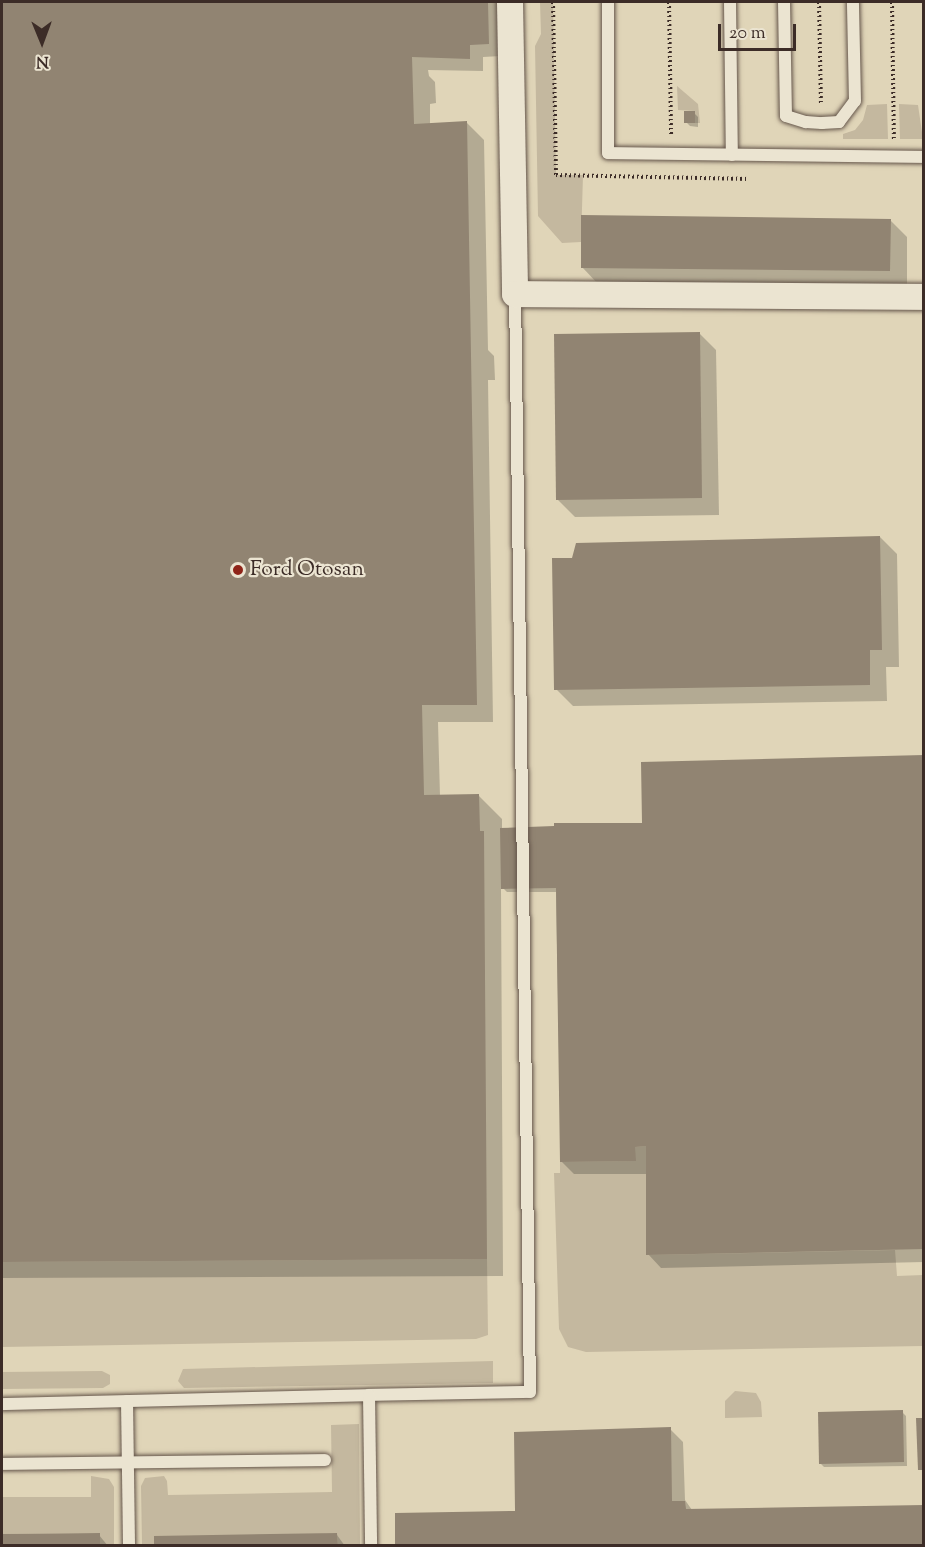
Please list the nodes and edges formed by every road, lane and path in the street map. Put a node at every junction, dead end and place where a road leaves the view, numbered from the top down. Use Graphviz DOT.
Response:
graph roads {
  1 [pos="510,2"];
  2 [pos="608,2"];
  3 [pos="669,2"];
  4 [pos="730,2"];
  5 [pos="784,2"];
  6 [pos="819,2"];
  7 [pos="853,2"];
  8 [pos="892,2"];
  9 [pos="822,123"];
  10 [pos="887,140"];
  11 [pos="671,154"];
  12 [pos="732,155"];
  13 [pos="924,157"];
  14 [pos="515,294"];
  15 [pos="924,297"];
  16 [pos="369,1395"];
  17 [pos="127,1401"];
  18 [pos="2,1404"];
  19 [pos="325,1460"];
  20 [pos="128,1463"];
  21 [pos="2,1464"];
  22 [pos="129,1545"];
  23 [pos="371,1545"];
  1 -- 14 [label="street"];
  2 -- 11 [label="lane"];
  3 -- 11 [label="path"];
  4 -- 12 [label="lane"];
  5 -- 9 [label="lane"];
  6 -- 9 [label="path"];
  7 -- 9 [label="lane"];
  8 -- 10 [label="path"];
  11 -- 12 [label="lane"];
  12 -- 13 [label="lane"];
  14 -- 15 [label="street"];
  14 -- 16 [label="lane"];
  16 -- 17 [label="lane"];
  16 -- 23 [label="lane"];
  17 -- 18 [label="lane"];
  17 -- 20 [label="lane"];
  19 -- 20 [label="lane"];
  20 -- 21 [label="lane"];
  20 -- 22 [label="lane"];
}
